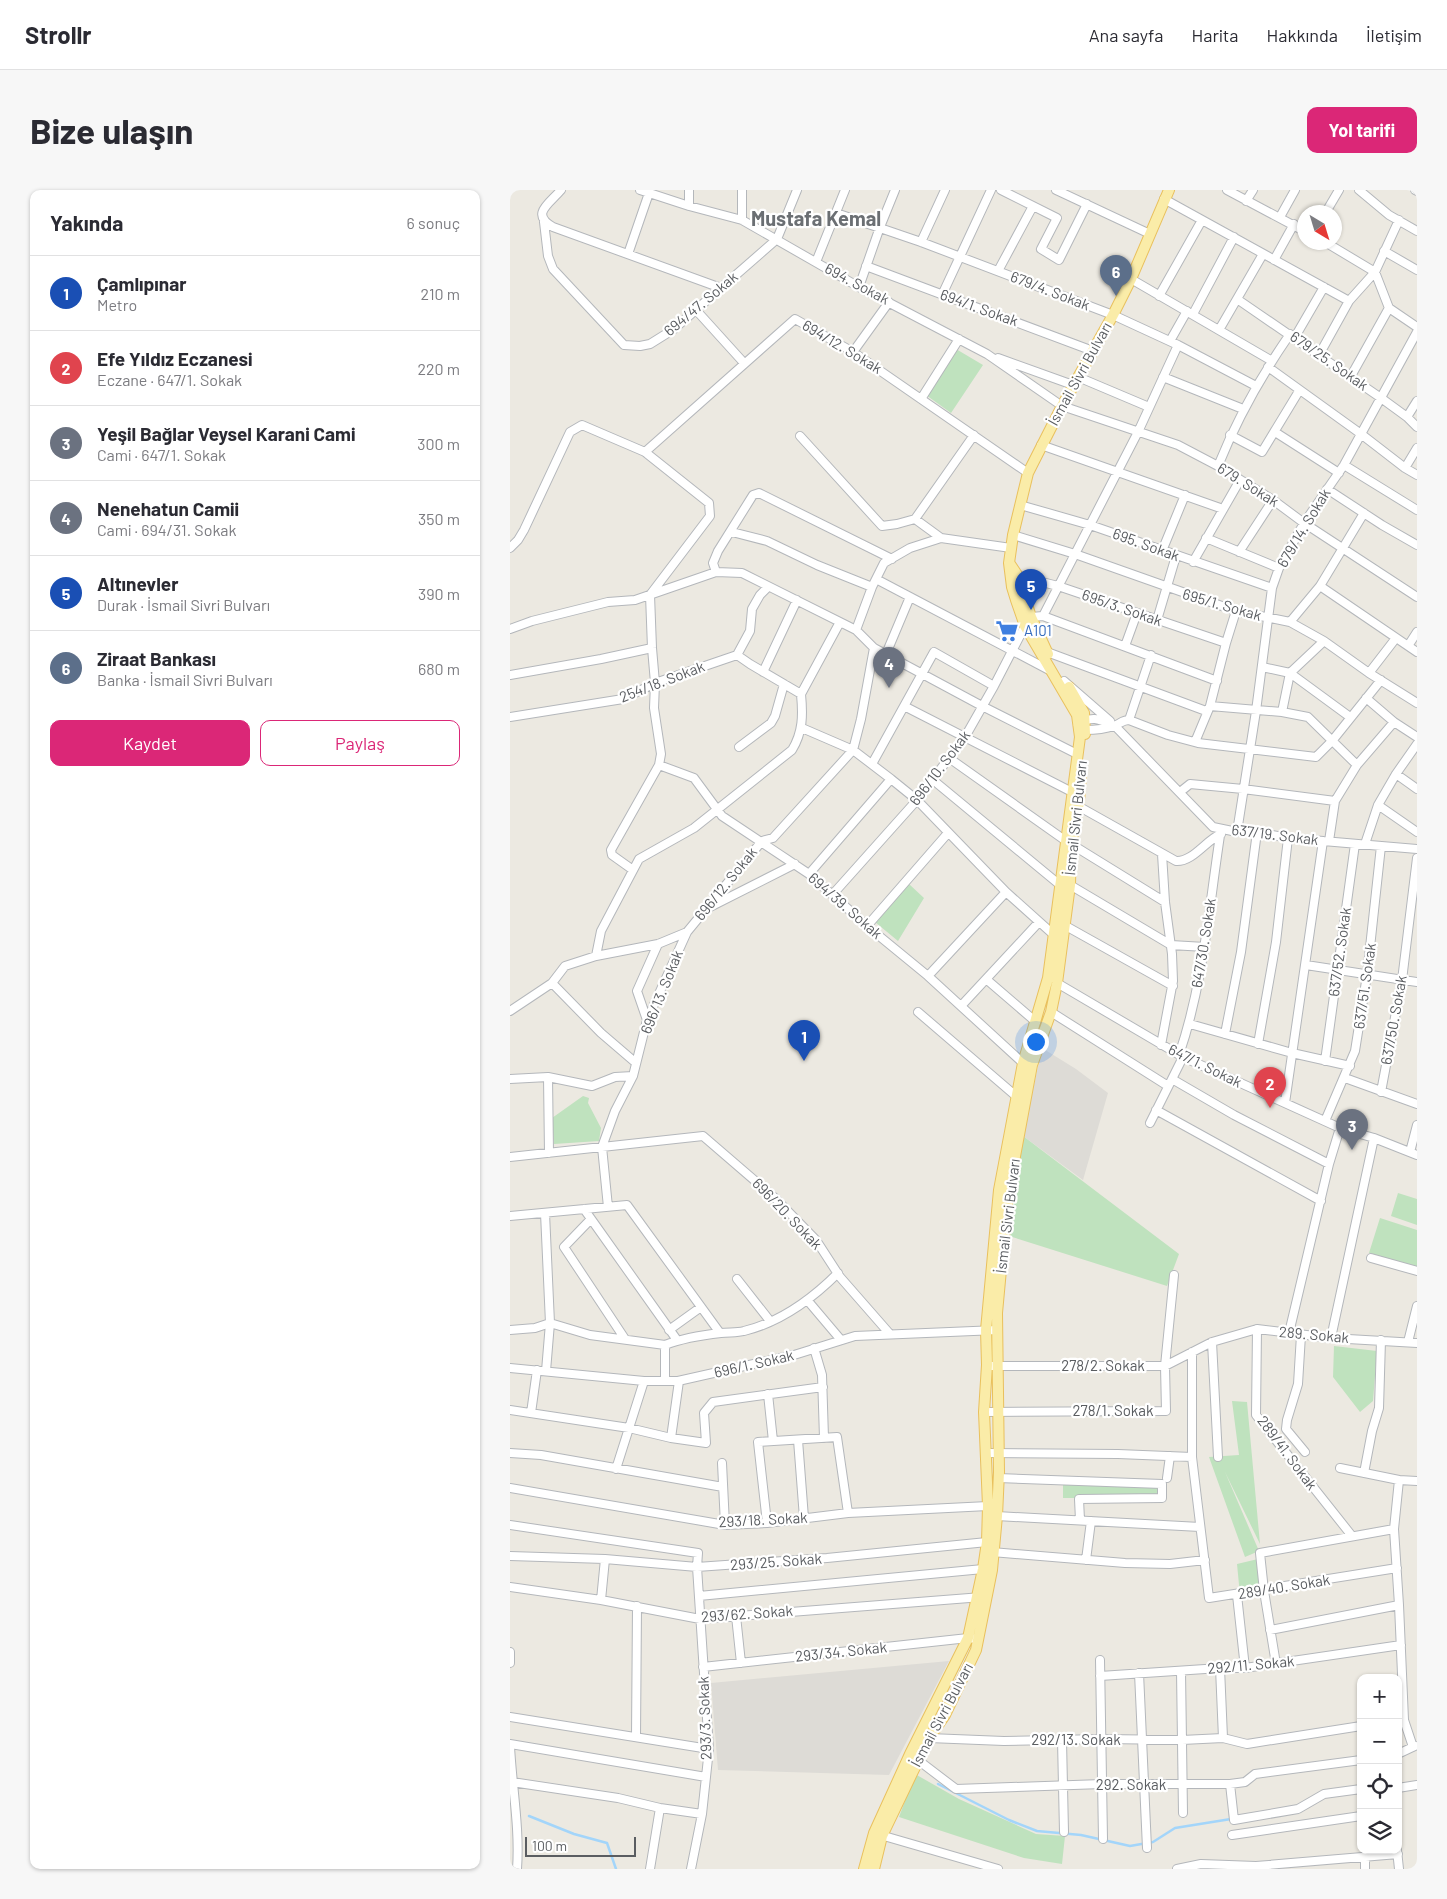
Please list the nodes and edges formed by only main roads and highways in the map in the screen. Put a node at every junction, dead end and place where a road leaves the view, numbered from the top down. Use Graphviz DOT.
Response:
graph roads {
  1 [pos="1166,195"];
  2 [pos="1009,563"];
  3 [pos="1028,622"];
  4 [pos="1083,725"];
  5 [pos="1069,842"];
  6 [pos="1065,885"];
  7 [pos="1021,1098"];
  8 [pos="992,1366"];
  9 [pos="982,1597"];
  10 [pos="973,1638"];
  11 [pos="914,1757"];
  12 [pos="878,1835"];
  13 [pos="864,1869"];
  14 [pos="874,1869"];
  1 -- 2 [label="main road, İsmail Sivri Bulvarı"];
  2 -- 3 [label="main road, İsmail Sivri Bulvarı"];
  2 -- 3 [label="main road, İsmail Sivri Bulvarı"];
  3 -- 4 [label="main road, İsmail Sivri Bulvarı"];
  3 -- 4 [label="main road, İsmail Sivri Bulvarı"];
  4 -- 5 [label="main road, İsmail Sivri Bulvarı"];
  4 -- 5 [label="main road, İsmail Sivri Bulvarı"];
  5 -- 6 [label="main road, İsmail Sivri Bulvarı"];
  6 -- 7 [label="main road, İsmail Sivri Bulvarı"];
  6 -- 7 [label="main road, İsmail Sivri Bulvarı"];
  7 -- 8 [label="main road, İsmail Sivri Bulvarı"];
  8 -- 9 [label="main road, İsmail Sivri Bulvarı"];
  8 -- 9 [label="main road, İsmail Sivri Bulvarı"];
  9 -- 10 [label="main road, İsmail Sivri Bulvarı"];
  10 -- 11 [label="main road, İsmail Sivri Bulvarı"];
  10 -- 11 [label="main road, İsmail Sivri Bulvarı"];
  11 -- 12 [label="main road, İsmail Sivri Bulvarı"];
  12 -- 13 [label="main road, İsmail Sivri Bulvarı"];
  12 -- 14 [label="main road, İsmail Sivri Bulvarı"];
}
